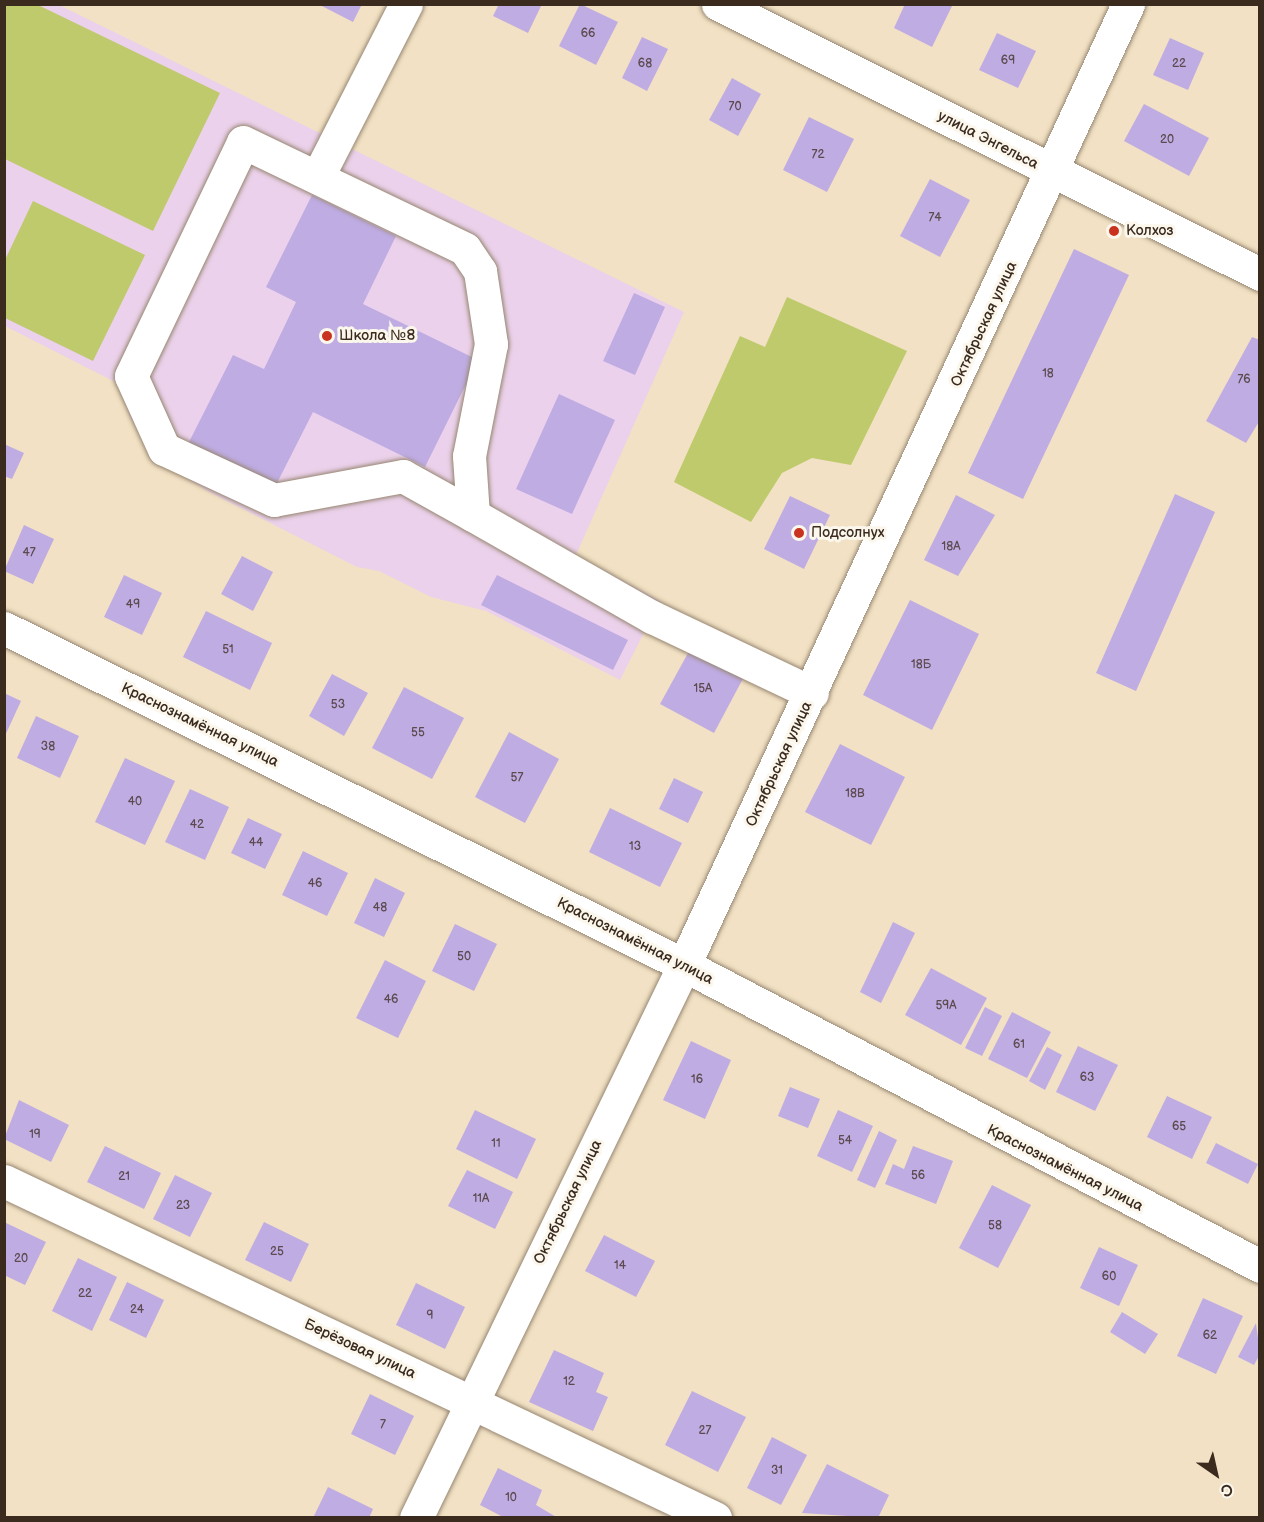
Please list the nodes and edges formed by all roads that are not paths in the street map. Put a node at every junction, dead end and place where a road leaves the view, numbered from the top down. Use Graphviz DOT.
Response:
graph roads {
  1 [pos="406,4"];
  2 [pos="718,4"];
  3 [pos="1128,4"];
  4 [pos="1053,173"];
  5 [pos="318,176"];
  6 [pos="1260,274"];
  7 [pos="473,515"];
  8 [pos="4,628"];
  9 [pos="812,693"];
  10 [pos="684,965"];
  11 [pos="4,1181"];
  12 [pos="1260,1266"];
  13 [pos="471,1402"];
  14 [pos="416,1518"];
  15 [pos="715,1518"];
  1 -- 5 [label="street"];
  2 -- 4 [label="street, улица Энгельса"];
  3 -- 4 [label="street, Октябрьская улица"];
  4 -- 6 [label="street, улица Энгельса"];
  4 -- 9 [label="street, Октябрьская улица"];
  5 -- 7 [label="street"];
  5 -- 7 [label="street"];
  7 -- 9 [label="street"];
  8 -- 10 [label="street, Краснознамённая улица"];
  9 -- 10 [label="street, Октябрьская улица"];
  10 -- 12 [label="street, Краснознамённая улица"];
  10 -- 13 [label="street, Октябрьская улица"];
  11 -- 13 [label="street, Берёзовая улица"];
  13 -- 14 [label="street, Октябрьская улица"];
  13 -- 15 [label="street, Берёзовая улица"];
}
